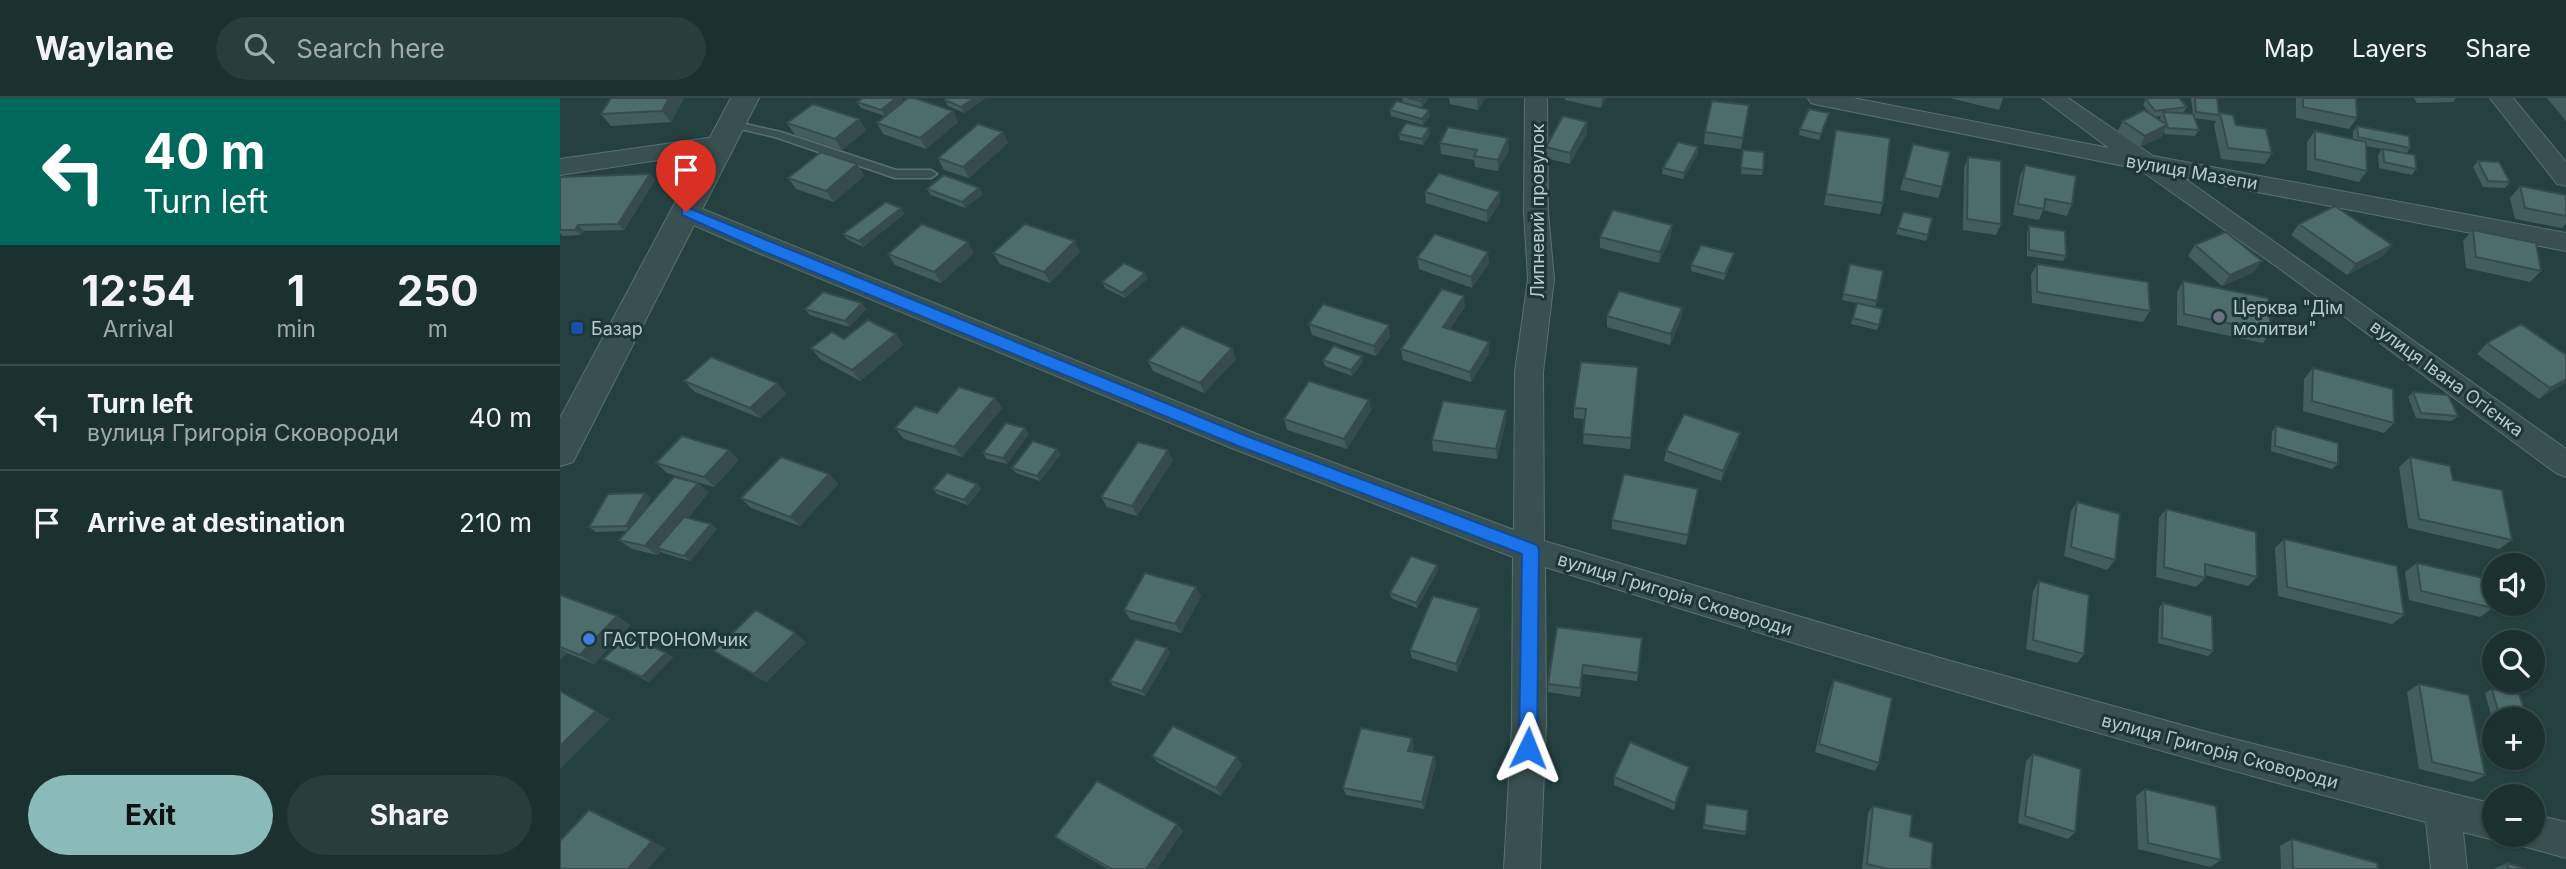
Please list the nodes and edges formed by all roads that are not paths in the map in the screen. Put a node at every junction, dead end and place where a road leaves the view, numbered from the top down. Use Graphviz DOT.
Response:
graph roads {
  1 [pos="1536,98"];
  2 [pos="1819,98"];
  3 [pos="2053,98"];
  4 [pos="2501,98"];
  5 [pos="733,122"];
  6 [pos="2145,164"];
  7 [pos="560,167"];
  8 [pos="931,174"];
  9 [pos="2566,178"];
  10 [pos="686,212"];
  11 [pos="2566,242"];
  12 [pos="560,452"];
  13 [pos="2566,465"];
  14 [pos="1531,550"];
  15 [pos="2443,809"];
  16 [pos="2482,819"];
  17 [pos="2545,835"];
  18 [pos="2566,840"];
  19 [pos="1522,869"];
  20 [pos="2449,869"];
  1 -- 14 [label="street, Липневий провулок"];
  2 -- 6 [label="street, вулиця Мазепи"];
  3 -- 6 [label="street, вулиця Івана Огієнка"];
  4 -- 9 [label="street"];
  5 -- 7 [label="street"];
  5 -- 8 [label="lane"];
  5 -- 10 [label="street"];
  6 -- 11 [label="street, вулиця Мазепи"];
  6 -- 13 [label="street, вулиця Івана Огієнка"];
  10 -- 12 [label="street"];
  10 -- 14 [label="street, вулиця Григорія Сковороди"];
  14 -- 15 [label="street, вулиця Григорія Сковороди"];
  14 -- 19 [label="street, Липневий провулок"];
  15 -- 16 [label="street, вулиця Григорія Сковороди"];
  15 -- 20 [label="street"];
  17 -- 18 [label="street"];
}
